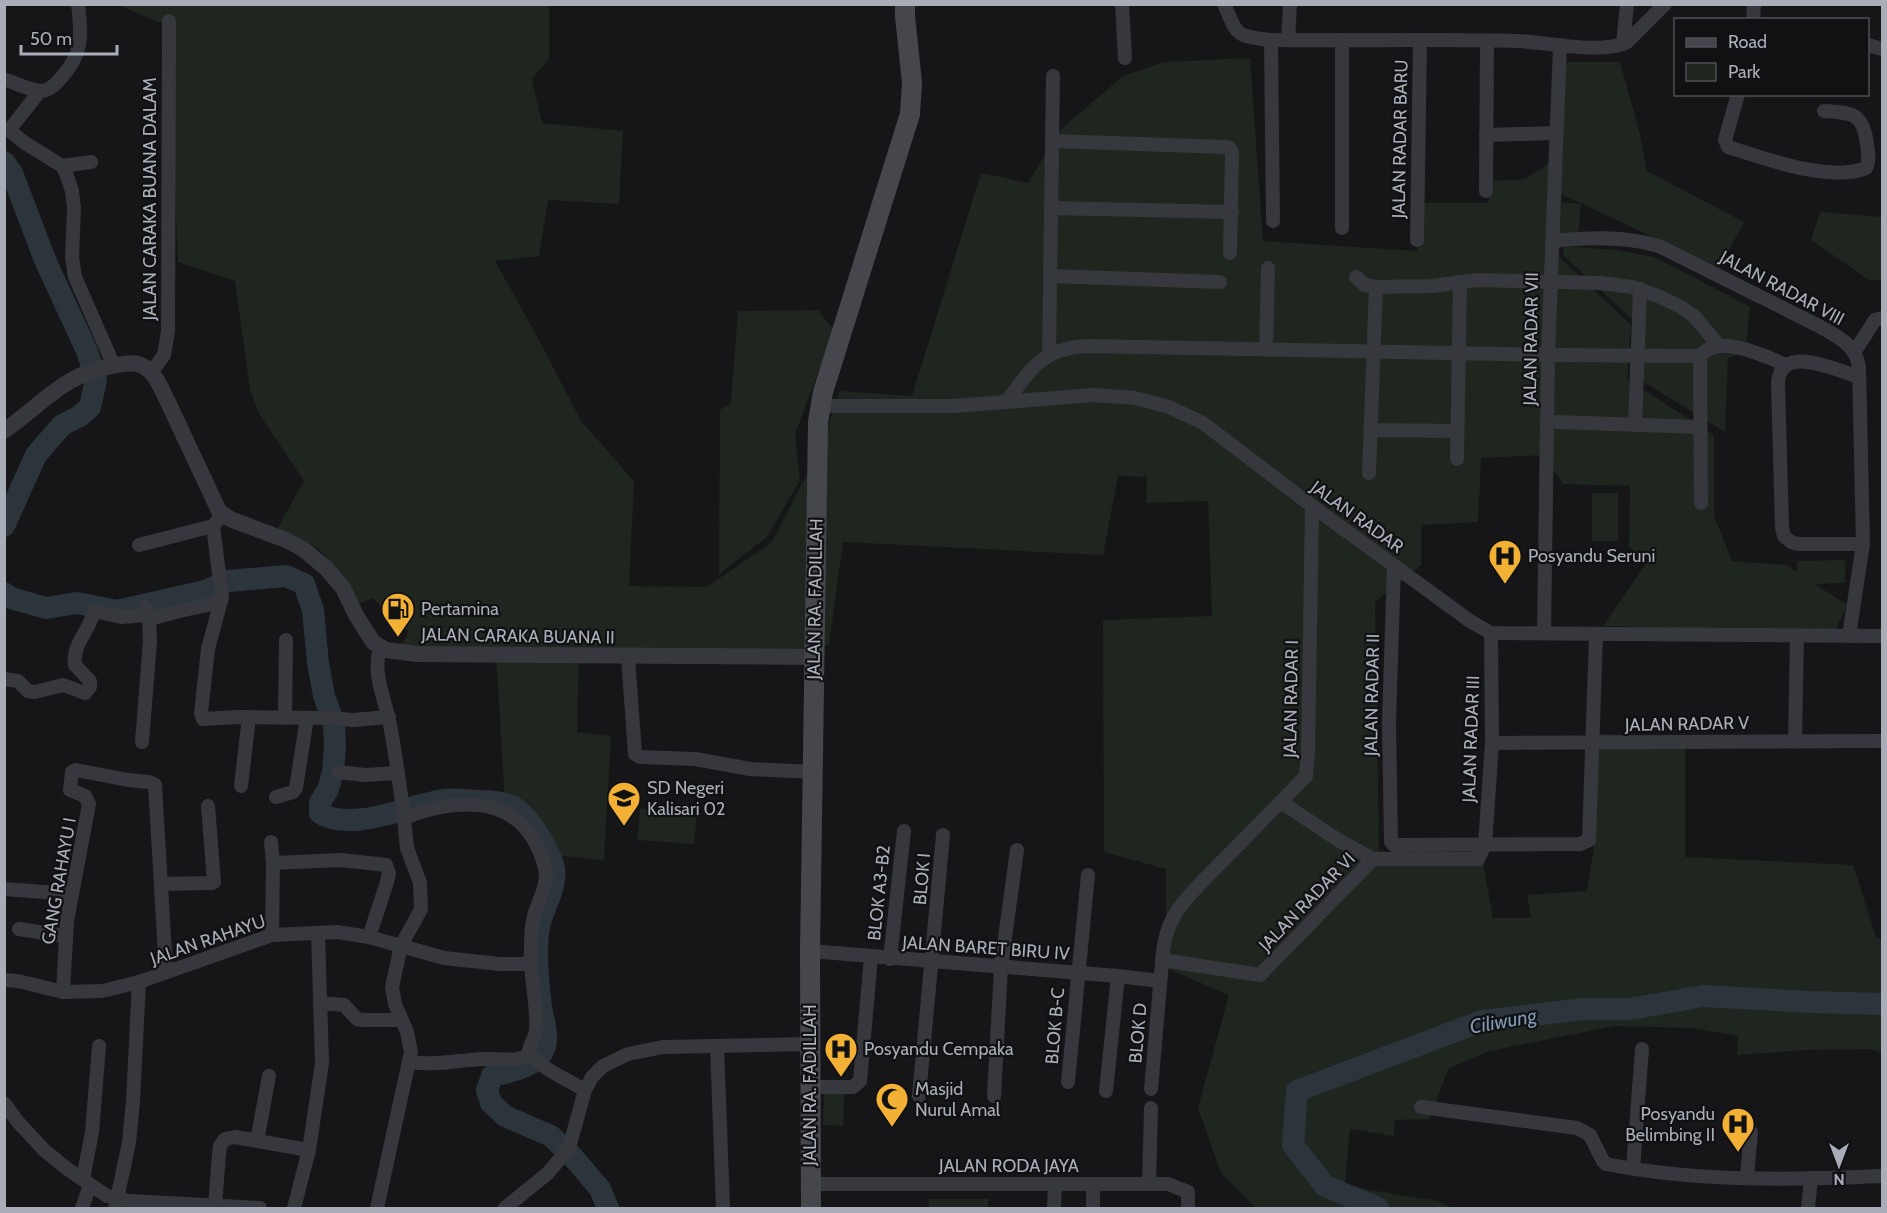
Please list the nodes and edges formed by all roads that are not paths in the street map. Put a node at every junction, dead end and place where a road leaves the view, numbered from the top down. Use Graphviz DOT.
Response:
graph roads {
  1 [pos="78,4"];
  2 [pos="905,4"];
  3 [pos="1122,4"];
  4 [pos="1224,4"];
  5 [pos="1290,4"];
  6 [pos="1627,4"];
  7 [pos="1665,4"];
  8 [pos="169,21"];
  9 [pos="1271,40"];
  10 [pos="1288,40"];
  11 [pos="1342,40"];
  12 [pos="1420,40"];
  13 [pos="1487,41"];
  14 [pos="1623,44"];
  15 [pos="1560,45"];
  16 [pos="1125,57"];
  17 [pos="1053,76"];
  18 [pos="4,79"];
  19 [pos="47,89"];
  20 [pos="1737,96"];
  21 [pos="1824,111"];
  22 [pos="1556,134"];
  23 [pos="1486,135"];
  24 [pos="1052,141"];
  25 [pos="91,162"];
  26 [pos="62,166"];
  27 [pos="1486,190"];
  28 [pos="1051,208"];
  29 [pos="1232,212"];
  30 [pos="1273,221"];
  31 [pos="1342,228"];
  32 [pos="1417,240"];
  33 [pos="1552,241"];
  34 [pos="1230,253"];
  35 [pos="1268,268"];
  36 [pos="1050,276"];
  37 [pos="1356,277"];
  38 [pos="1220,282"];
  39 [pos="1460,282"];
  40 [pos="1550,282"];
  41 [pos="1376,287"];
  42 [pos="1640,289"];
  43 [pos="1882,318"];
  44 [pos="1719,346"];
  45 [pos="1266,350"];
  46 [pos="1855,351"];
  47 [pos="1373,352"];
  48 [pos="1049,354"];
  49 [pos="1459,354"];
  50 [pos="1548,355"];
  51 [pos="1637,355"];
  52 [pos="1700,356"];
  53 [pos="1786,365"];
  54 [pos="110,366"];
  55 [pos="151,373"];
  56 [pos="1859,377"];
  57 [pos="1006,402"];
  58 [pos="819,406"];
  59 [pos="1556,422"];
  60 [pos="1635,424"];
  61 [pos="1700,428"];
  62 [pos="1371,430"];
  63 [pos="4,431"];
  64 [pos="1457,431"];
  65 [pos="1457,459"];
  66 [pos="1369,473"];
  67 [pos="1701,503"];
  68 [pos="1312,506"];
  69 [pos="217,520"];
  70 [pos="1863,544"];
  71 [pos="139,545"];
  72 [pos="1394,566"];
  73 [pos="222,600"];
  74 [pos="147,614"];
  75 [pos="1491,633"];
  76 [pos="1544,633"];
  77 [pos="1596,634"];
  78 [pos="1797,636"];
  79 [pos="1849,636"];
  80 [pos="1882,636"];
  81 [pos="286,640"];
  82 [pos="380,647"];
  83 [pos="628,657"];
  84 [pos="814,657"];
  85 [pos="4,679"];
  86 [pos="249,717"];
  87 [pos="388,717"];
  88 [pos="285,718"];
  89 [pos="307,718"];
  90 [pos="1795,740"];
  91 [pos="1882,741"];
  92 [pos="142,742"];
  93 [pos="1492,743"];
  94 [pos="1593,743"];
  95 [pos="338,772"];
  96 [pos="813,772"];
  97 [pos="397,773"];
  98 [pos="241,786"];
  99 [pos="276,797"];
  100 [pos="1281,802"];
  101 [pos="208,806"];
  102 [pos="403,814"];
  103 [pos="904,831"];
  104 [pos="943,836"];
  105 [pos="271,842"];
  106 [pos="1485,844"];
  107 [pos="1017,850"];
  108 [pos="1373,859"];
  109 [pos="273,863"];
  110 [pos="1088,875"];
  111 [pos="161,884"];
  112 [pos="4,889"];
  113 [pos="71,894"];
  114 [pos="19,929"];
  115 [pos="318,934"];
  116 [pos="272,935"];
  117 [pos="65,936"];
  118 [pos="369,937"];
  119 [pos="401,946"];
  120 [pos="810,951"];
  121 [pos="871,957"];
  122 [pos="890,959"];
  123 [pos="1162,960"];
  124 [pos="933,962"];
  125 [pos="530,964"];
  126 [pos="1001,967"];
  127 [pos="166,972"];
  128 [pos="1079,973"];
  129 [pos="1118,976"];
  130 [pos="4,980"];
  131 [pos="1160,981"];
  132 [pos="139,982"];
  133 [pos="63,992"];
  134 [pos="320,1004"];
  135 [pos="402,1020"];
  136 [pos="810,1044"];
  137 [pos="99,1046"];
  138 [pos="717,1046"];
  139 [pos="1642,1049"];
  140 [pos="534,1059"];
  141 [pos="409,1062"];
  142 [pos="269,1076"];
  143 [pos="1068,1082"];
  144 [pos="810,1087"];
  145 [pos="1151,1089"];
  146 [pos="585,1090"];
  147 [pos="1106,1091"];
  148 [pos="919,1096"];
  149 [pos="994,1096"];
  150 [pos="4,1103"];
  151 [pos="1421,1107"];
  152 [pos="1150,1108"];
  153 [pos="1751,1132"];
  154 [pos="257,1141"];
  155 [pos="309,1150"];
  156 [pos="1633,1168"];
  157 [pos="1882,1176"];
  158 [pos="1747,1177"];
  159 [pos="1811,1178"];
  160 [pos="86,1182"];
  161 [pos="811,1184"];
  162 [pos="1055,1184"];
  163 [pos="1093,1184"];
  164 [pos="1149,1184"];
  165 [pos="116,1203"];
  166 [pos="214,1206"];
  167 [pos="82,1209"];
  168 [pos="260,1209"];
  169 [pos="294,1209"];
  170 [pos="377,1209"];
  171 [pos="505,1209"];
  172 [pos="723,1209"];
  173 [pos="811,1209"];
  174 [pos="1054,1209"];
  175 [pos="1093,1209"];
  176 [pos="1188,1209"];
  177 [pos="1808,1209"];
  1 -- 19 [label="street"];
  2 -- 58 [label="main road, JALAN RA. FADILLAH"];
  3 -- 16 [label="street"];
  4 -- 9 [label="street, JALAN RADAR BARU"];
  5 -- 10 [label="street"];
  6 -- 14 [label="street"];
  7 -- 14 [label="street"];
  8 -- 55 [label="street, JALAN CARAKA BUANA DALAM"];
  9 -- 10 [label="street, JALAN RADAR BARU"];
  9 -- 30 [label="street"];
  10 -- 11 [label="street, JALAN RADAR BARU"];
  11 -- 12 [label="street, JALAN RADAR BARU"];
  11 -- 31 [label="street"];
  12 -- 13 [label="street, JALAN RADAR BARU"];
  12 -- 32 [label="street, JALAN RADAR BARU"];
  13 -- 15 [label="street, JALAN RADAR BARU"];
  13 -- 23 [label="street"];
  14 -- 15 [label="street, JALAN RADAR BARU"];
  15 -- 22 [label="street, JALAN RADAR VII"];
  17 -- 24 [label="street"];
  18 -- 19 [label="street"];
  19 -- 26 [label="street"];
  20 -- 21 [label="street"];
  22 -- 23 [label="street"];
  22 -- 33 [label="street, JALAN RADAR VII"];
  23 -- 27 [label="street"];
  24 -- 28 [label="street"];
  24 -- 29 [label="street"];
  25 -- 26 [label="street"];
  26 -- 54 [label="street"];
  28 -- 29 [label="street"];
  28 -- 36 [label="street"];
  29 -- 34 [label="street"];
  33 -- 40 [label="street, JALAN RADAR VII"];
  33 -- 46 [label="street, JALAN RADAR VIII"];
  35 -- 45 [label="street"];
  36 -- 38 [label="street"];
  36 -- 48 [label="street"];
  37 -- 41 [label="street"];
  39 -- 40 [label="street"];
  39 -- 41 [label="street"];
  39 -- 49 [label="street"];
  40 -- 42 [label="street"];
  40 -- 50 [label="street, JALAN RADAR VII"];
  41 -- 47 [label="street"];
  42 -- 44 [label="street"];
  42 -- 51 [label="street"];
  43 -- 46 [label="street"];
  44 -- 52 [label="street"];
  44 -- 53 [label="street"];
  45 -- 47 [label="street"];
  45 -- 48 [label="street"];
  46 -- 56 [label="street"];
  47 -- 49 [label="street"];
  47 -- 62 [label="street"];
  48 -- 57 [label="street"];
  49 -- 50 [label="street"];
  49 -- 64 [label="street"];
  50 -- 51 [label="street"];
  50 -- 76 [label="street, JALAN RADAR VII"];
  51 -- 52 [label="street"];
  51 -- 60 [label="street"];
  52 -- 61 [label="street"];
  53 -- 56 [label="street"];
  53 -- 70 [label="street"];
  54 -- 55 [label="street"];
  54 -- 63 [label="street"];
  55 -- 69 [label="street"];
  56 -- 70 [label="street"];
  57 -- 58 [label="street, JALAN RADAR"];
  57 -- 68 [label="street, JALAN RADAR"];
  58 -- 84 [label="main road, JALAN RA. FADILLAH"];
  59 -- 60 [label="street"];
  60 -- 61 [label="street"];
  61 -- 67 [label="street"];
  62 -- 64 [label="street"];
  62 -- 66 [label="street"];
  64 -- 65 [label="street"];
  68 -- 72 [label="street, JALAN RADAR"];
  68 -- 100 [label="street, JALAN RADAR I"];
  69 -- 71 [label="street"];
  69 -- 73 [label="street"];
  69 -- 82 [label="street"];
  70 -- 79 [label="street"];
  72 -- 75 [label="street, JALAN RADAR"];
  72 -- 106 [label="street, JALAN RADAR II"];
  73 -- 74 [label="street"];
  73 -- 86 [label="street"];
  74 -- 85 [label="street"];
  74 -- 92 [label="street"];
  75 -- 76 [label="street"];
  75 -- 93 [label="street, JALAN RADAR III"];
  76 -- 77 [label="street"];
  77 -- 78 [label="street"];
  77 -- 94 [label="street"];
  78 -- 79 [label="street"];
  78 -- 90 [label="street"];
  79 -- 80 [label="street"];
  81 -- 88 [label="street"];
  82 -- 83 [label="street, JALAN CARAKA BUANA II"];
  82 -- 87 [label="street"];
  83 -- 84 [label="street, JALAN CARAKA BUANA II"];
  83 -- 96 [label="street"];
  84 -- 96 [label="main road, JALAN RA. FADILLAH"];
  86 -- 88 [label="street"];
  86 -- 98 [label="street"];
  87 -- 89 [label="street"];
  87 -- 97 [label="street"];
  88 -- 89 [label="street"];
  89 -- 99 [label="street"];
  90 -- 91 [label="street, JALAN RADAR V"];
  90 -- 94 [label="street, JALAN RADAR V"];
  93 -- 94 [label="street, JALAN RADAR V"];
  93 -- 106 [label="street, JALAN RADAR III"];
  94 -- 106 [label="street"];
  95 -- 97 [label="street"];
  96 -- 120 [label="main road, JALAN RA. FADILLAH"];
  97 -- 102 [label="street"];
  100 -- 108 [label="street"];
  100 -- 123 [label="street, JALAN RADAR I"];
  101 -- 111 [label="street"];
  102 -- 119 [label="street"];
  102 -- 125 [label="street"];
  103 -- 122 [label="street, BLOK A3-B2"];
  104 -- 124 [label="street, BLOK I"];
  105 -- 109 [label="street"];
  106 -- 108 [label="street"];
  107 -- 126 [label="street"];
  108 -- 123 [label="street, JALAN RADAR VI"];
  109 -- 116 [label="street"];
  109 -- 118 [label="street"];
  110 -- 128 [label="street, BLOK B-C"];
  111 -- 113 [label="street, GANG RAHAYU I"];
  111 -- 127 [label="street"];
  112 -- 113 [label="street"];
  113 -- 117 [label="street, GANG RAHAYU I"];
  114 -- 117 [label="street"];
  115 -- 116 [label="street, JALAN RAHAYU"];
  115 -- 118 [label="street, JALAN RAHAYU"];
  115 -- 134 [label="street"];
  116 -- 127 [label="street, JALAN RAHAYU"];
  117 -- 133 [label="street, GANG RAHAYU I"];
  118 -- 119 [label="street, JALAN RAHAYU"];
  119 -- 125 [label="street, JALAN RAHAYU"];
  119 -- 135 [label="street"];
  120 -- 121 [label="street, JALAN BARET BIRU IV"];
  120 -- 136 [label="main road, JALAN RA. FADILLAH"];
  121 -- 122 [label="street, JALAN BARET BIRU IV"];
  121 -- 144 [label="street"];
  122 -- 124 [label="street, JALAN BARET BIRU IV"];
  123 -- 131 [label="street, JALAN RADAR I"];
  124 -- 126 [label="street, JALAN BARET BIRU IV"];
  124 -- 148 [label="street, BLOK I"];
  125 -- 140 [label="street"];
  126 -- 128 [label="street, JALAN BARET BIRU IV"];
  126 -- 149 [label="street"];
  127 -- 132 [label="street, JALAN RAHAYU"];
  128 -- 129 [label="street, JALAN BARET BIRU IV"];
  128 -- 143 [label="street, BLOK B-C"];
  129 -- 131 [label="street, JALAN BARET BIRU IV"];
  129 -- 147 [label="street"];
  130 -- 133 [label="street, JALAN RAHAYU"];
  131 -- 145 [label="street, BLOK D"];
  132 -- 133 [label="street, JALAN RAHAYU"];
  132 -- 165 [label="street"];
  134 -- 135 [label="street"];
  134 -- 155 [label="street"];
  135 -- 141 [label="street"];
  136 -- 138 [label="street"];
  136 -- 144 [label="main road, JALAN RA. FADILLAH"];
  137 -- 160 [label="street"];
  138 -- 146 [label="street"];
  138 -- 172 [label="street"];
  139 -- 156 [label="street"];
  140 -- 141 [label="street"];
  140 -- 146 [label="street"];
  141 -- 170 [label="street"];
  142 -- 154 [label="street"];
  144 -- 161 [label="main road, JALAN RA. FADILLAH"];
  146 -- 171 [label="street"];
  150 -- 160 [label="street"];
  151 -- 156 [label="street"];
  152 -- 164 [label="street"];
  153 -- 158 [label="street"];
  154 -- 155 [label="street"];
  154 -- 166 [label="street"];
  155 -- 169 [label="street"];
  156 -- 158 [label="street"];
  157 -- 159 [label="street"];
  158 -- 159 [label="street"];
  159 -- 177 [label="street"];
  160 -- 165 [label="street"];
  160 -- 167 [label="street"];
  161 -- 162 [label="street, JALAN RODA JAYA"];
  161 -- 173 [label="main road, JALAN RA. FADILLAH"];
  162 -- 163 [label="street, JALAN RODA JAYA"];
  162 -- 174 [label="street"];
  163 -- 164 [label="street, JALAN RODA JAYA"];
  163 -- 175 [label="street"];
  164 -- 176 [label="street, JALAN RODA JAYA"];
  165 -- 166 [label="street"];
  166 -- 168 [label="street"];
}
